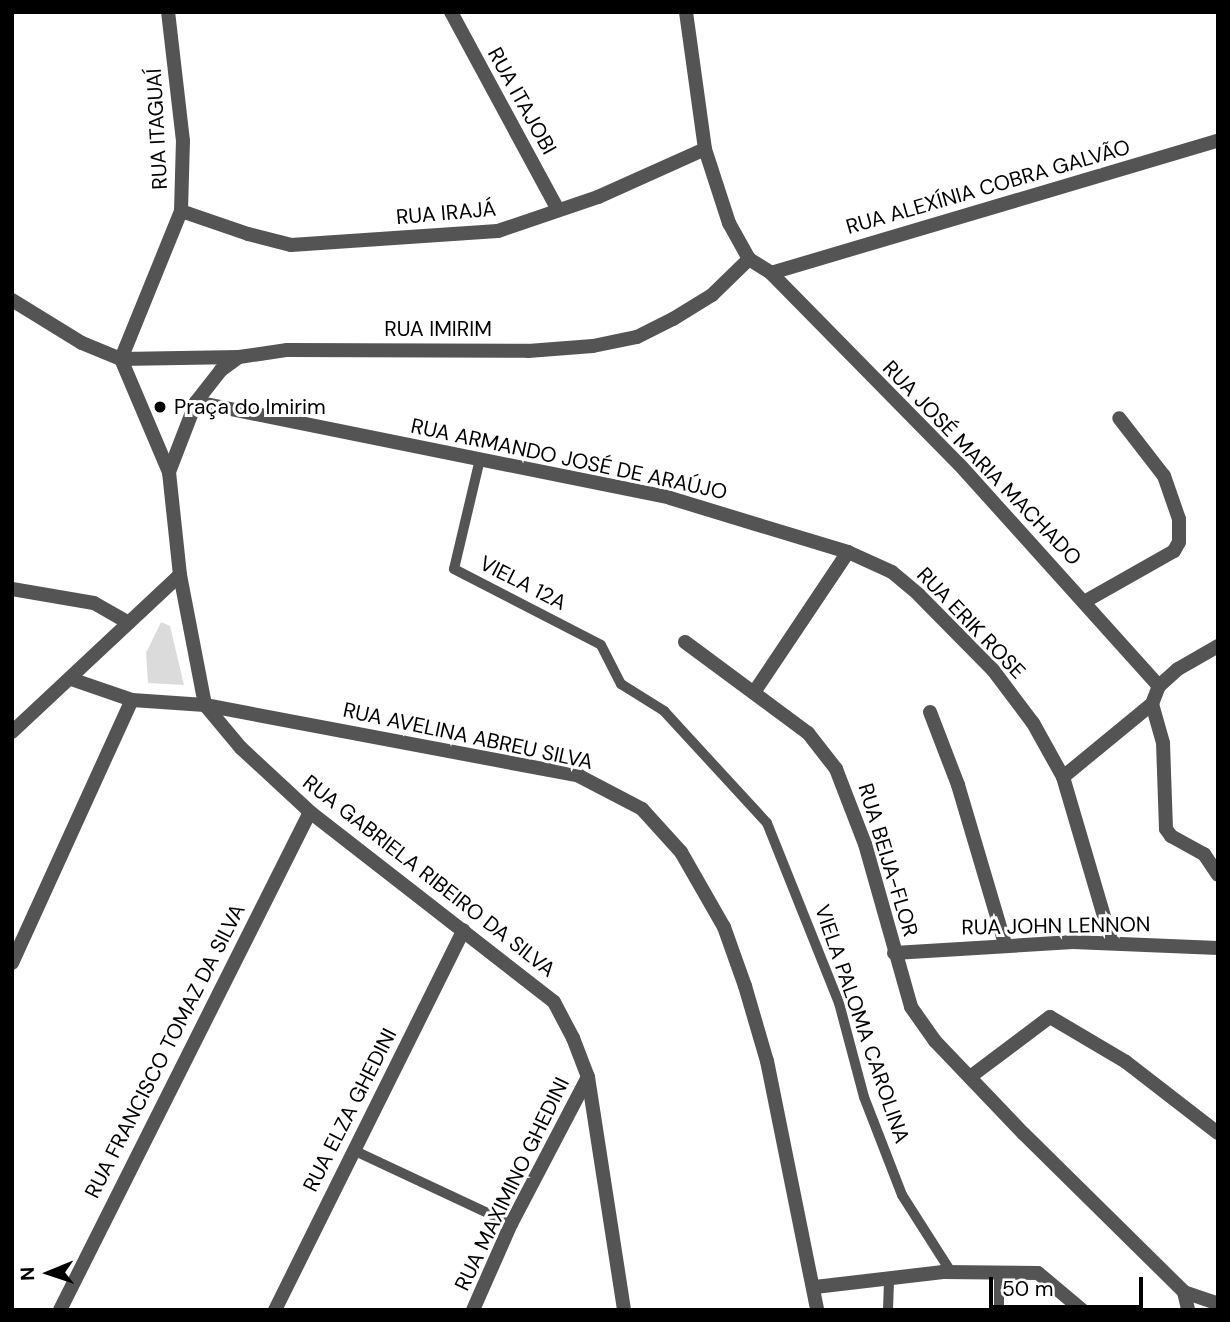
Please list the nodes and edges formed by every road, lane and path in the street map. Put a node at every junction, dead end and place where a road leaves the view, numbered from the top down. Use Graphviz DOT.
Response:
graph roads {
  1 [pos="168,12"];
  2 [pos="451,12"];
  3 [pos="687,12"];
  4 [pos="1218,141"];
  5 [pos="705,149"];
  6 [pos="558,209"];
  7 [pos="181,211"];
  8 [pos="749,259"];
  9 [pos="771,273"];
  10 [pos="12,300"];
  11 [pos="239,357"];
  12 [pos="121,359"];
  13 [pos="196,402"];
  14 [pos="1119,418"];
  15 [pos="480,459"];
  16 [pos="169,472"];
  17 [pos="848,552"];
  18 [pos="180,575"];
  19 [pos="12,589"];
  20 [pos="1084,602"];
  21 [pos="129,623"];
  22 [pos="685,642"];
  23 [pos="601,645"];
  24 [pos="1218,646"];
  25 [pos="71,679"];
  26 [pos="1159,686"];
  27 [pos="755,691"];
  28 [pos="132,700"];
  29 [pos="1152,704"];
  30 [pos="205,705"];
  31 [pos="930,712"];
  32 [pos="12,732"];
  33 [pos="1063,777"];
  34 [pos="310,813"];
  35 [pos="1218,875"];
  36 [pos="464,930"];
  37 [pos="1112,943"];
  38 [pos="1005,944"];
  39 [pos="1218,948"];
  40 [pos="894,953"];
  41 [pos="12,963"];
  42 [pos="588,1077"];
  43 [pos="970,1077"];
  44 [pos="1218,1133"];
  45 [pos="353,1150"];
  46 [pos="511,1224"];
  47 [pos="951,1272"];
  48 [pos="999,1272"];
  49 [pos="889,1279"];
  50 [pos="815,1287"];
  51 [pos="1184,1292"];
  52 [pos="1218,1304"];
  53 [pos="60,1310"];
  54 [pos="275,1310"];
  55 [pos="473,1310"];
  56 [pos="624,1310"];
  57 [pos="817,1310"];
  58 [pos="888,1310"];
  59 [pos="999,1310"];
  60 [pos="1082,1310"];
  61 [pos="1188,1310"];
  1 -- 7 [label="street, RUA ITAGUAÍ"];
  2 -- 6 [label="street, RUA ITAJOBI"];
  3 -- 5 [label="street"];
  4 -- 9 [label="street, RUA ALEXÍNIA COBRA GALVÃO"];
  5 -- 6 [label="street, RUA IRAJÁ"];
  5 -- 8 [label="street"];
  6 -- 7 [label="street, RUA IRAJÁ"];
  7 -- 12 [label="street, RUA ITAGUAÍ"];
  8 -- 9 [label="street"];
  8 -- 11 [label="street, RUA IMIRIM"];
  9 -- 20 [label="street, RUA JOSÉ MARIA MACHADO"];
  10 -- 12 [label="street"];
  11 -- 12 [label="street, RUA IMIRIM"];
  11 -- 13 [label="street"];
  12 -- 16 [label="street"];
  13 -- 15 [label="street, RUA ARMANDO JOSÉ DE ARAÚJO"];
  13 -- 16 [label="street"];
  14 -- 20 [label="street"];
  15 -- 17 [label="street, RUA ARMANDO JOSÉ DE ARAÚJO"];
  15 -- 23 [label="lane, VIELA 12A"];
  16 -- 18 [label="street"];
  17 -- 27 [label="street"];
  17 -- 33 [label="street, RUA ERIK ROSE"];
  18 -- 21 [label="street"];
  18 -- 30 [label="street"];
  19 -- 21 [label="street"];
  20 -- 26 [label="street, RUA JOSÉ MARIA MACHADO"];
  21 -- 25 [label="street"];
  22 -- 27 [label="street, RUA BEIJA-FLOR"];
  23 -- 47 [label="lane, VIELA PALOMA CAROLINA"];
  24 -- 26 [label="street"];
  25 -- 28 [label="street, RUA AVELINA ABREU SILVA"];
  25 -- 32 [label="street"];
  26 -- 29 [label="street"];
  27 -- 40 [label="street, RUA BEIJA-FLOR"];
  28 -- 30 [label="street, RUA AVELINA ABREU SILVA"];
  28 -- 41 [label="street"];
  29 -- 33 [label="street"];
  29 -- 35 [label="street"];
  30 -- 34 [label="street, RUA GABRIELA RIBEIRO DA SILVA"];
  30 -- 50 [label="street, RUA AVELINA ABREU SILVA"];
  31 -- 38 [label="street"];
  33 -- 37 [label="street, RUA ERIK ROSE"];
  34 -- 36 [label="street, RUA GABRIELA RIBEIRO DA SILVA"];
  34 -- 53 [label="street, RUA FRANCISCO TOMAZ DA SILVA"];
  36 -- 42 [label="street, RUA GABRIELA RIBEIRO DA SILVA"];
  36 -- 45 [label="street, RUA ELZA GHEDINI"];
  37 -- 38 [label="street, RUA JOHN LENNON"];
  37 -- 39 [label="street, RUA JOHN LENNON"];
  38 -- 40 [label="street, RUA JOHN LENNON"];
  40 -- 43 [label="street, RUA BEIJA-FLOR"];
  42 -- 46 [label="street, RUA MAXIMINO GHEDINI"];
  42 -- 56 [label="street, RUA GABRIELA RIBEIRO DA SILVA"];
  43 -- 44 [label="street"];
  43 -- 51 [label="street, RUA BEIJA-FLOR"];
  45 -- 46 [label="lane"];
  45 -- 54 [label="street, RUA ELZA GHEDINI"];
  46 -- 55 [label="street, RUA MAXIMINO GHEDINI"];
  47 -- 48 [label="street"];
  47 -- 49 [label="street"];
  48 -- 59 [label="lane"];
  48 -- 60 [label="street"];
  49 -- 50 [label="street"];
  49 -- 58 [label="lane"];
  50 -- 57 [label="street, RUA AVELINA ABREU SILVA"];
  51 -- 52 [label="street"];
  51 -- 61 [label="street"];
}
